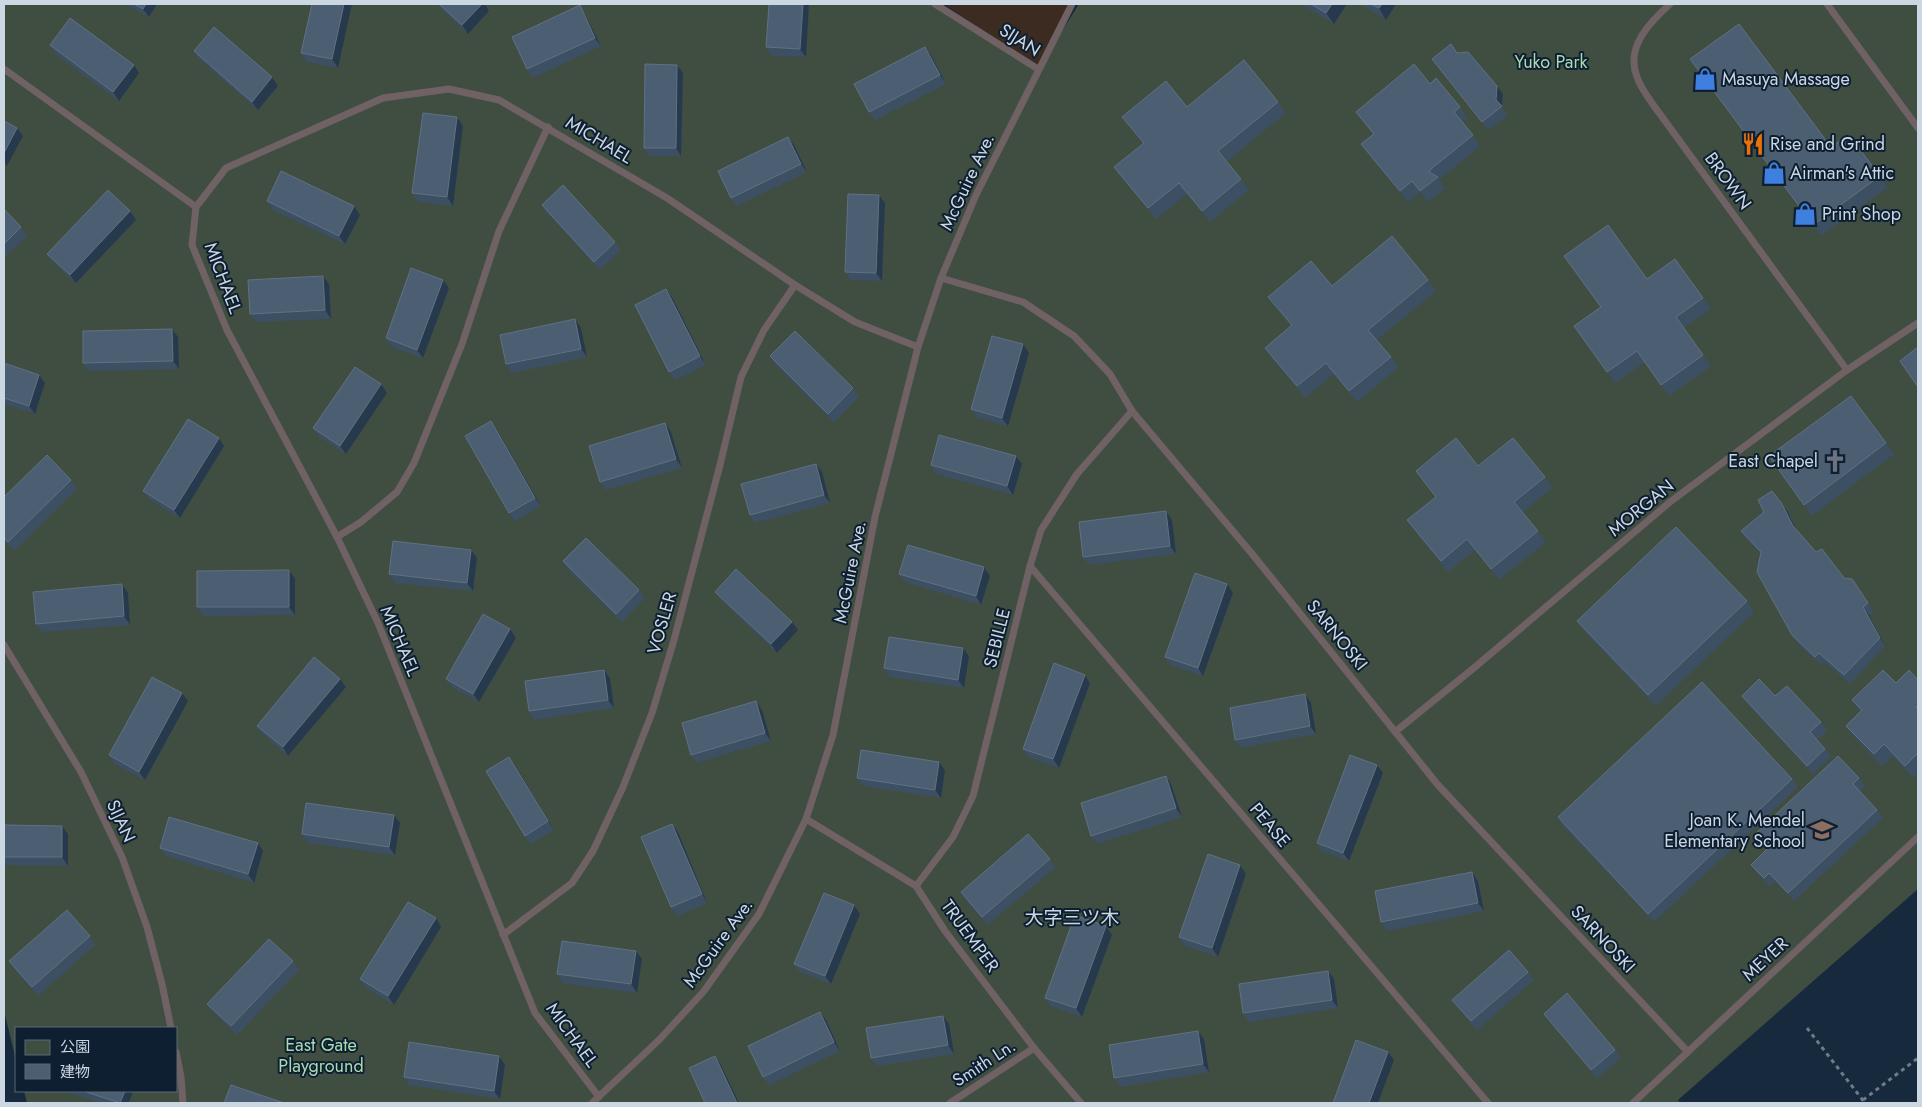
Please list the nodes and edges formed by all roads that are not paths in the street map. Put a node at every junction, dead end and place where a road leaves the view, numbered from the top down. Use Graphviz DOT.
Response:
graph roads {
  1 [pos="935,4"];
  2 [pos="1072,4"];
  3 [pos="1670,4"];
  4 [pos="1827,4"];
  5 [pos="4,69"];
  6 [pos="1038,69"];
  7 [pos="548,127"];
  8 [pos="1918,128"];
  9 [pos="196,207"];
  10 [pos="941,278"];
  11 [pos="795,285"];
  12 [pos="1918,323"];
  13 [pos="918,347"];
  14 [pos="1847,370"];
  15 [pos="1132,410"];
  16 [pos="337,537"];
  17 [pos="1030,566"];
  18 [pos="4,645"];
  19 [pos="1395,732"];
  20 [pos="806,819"];
  21 [pos="1918,838"];
  22 [pos="916,886"];
  23 [pos="503,935"];
  24 [pos="171,1027"];
  25 [pos="1034,1048"];
  26 [pos="1688,1052"];
  27 [pos="178,1062"];
  28 [pos="599,1097"];
  29 [pos="184,1103"];
  30 [pos="592,1103"];
  31 [pos="950,1103"];
  32 [pos="1081,1103"];
  33 [pos="1488,1103"];
  34 [pos="1633,1103"];
  1 -- 6 [label="lane, SIJAN"];
  2 -- 6 [label="lane, McGuire Ave."];
  3 -- 14 [label="lane, BROWN"];
  4 -- 8 [label="lane"];
  5 -- 9 [label="lane"];
  6 -- 10 [label="lane, McGuire Ave."];
  7 -- 9 [label="lane, MICHAEL"];
  7 -- 11 [label="lane, MICHAEL"];
  7 -- 16 [label="lane"];
  9 -- 16 [label="lane, MICHAEL"];
  10 -- 13 [label="lane, McGuire Ave."];
  10 -- 15 [label="lane, SARNOSKI"];
  11 -- 13 [label="lane, MICHAEL"];
  11 -- 23 [label="lane, VOSLER"];
  12 -- 14 [label="lane, MORGAN"];
  13 -- 20 [label="lane, McGuire Ave."];
  14 -- 19 [label="lane, MORGAN"];
  15 -- 17 [label="lane, SEBILLE"];
  15 -- 19 [label="lane, SARNOSKI"];
  16 -- 23 [label="lane, MICHAEL"];
  17 -- 22 [label="lane, SEBILLE"];
  17 -- 33 [label="lane, PEASE"];
  18 -- 24 [label="lane, SIJAN"];
  19 -- 26 [label="lane, SARNOSKI"];
  20 -- 22 [label="lane, TRUEMPER"];
  20 -- 28 [label="lane, McGuire Ave."];
  21 -- 26 [label="lane, MEYER"];
  22 -- 25 [label="lane, TRUEMPER"];
  23 -- 28 [label="lane, MICHAEL"];
  25 -- 31 [label="lane, Smith Ln."];
  25 -- 32 [label="lane, TRUEMPER"];
  26 -- 34 [label="lane, MEYER"];
  27 -- 29 [label="lane"];
  28 -- 30 [label="lane, McGuire Ave."];
}
